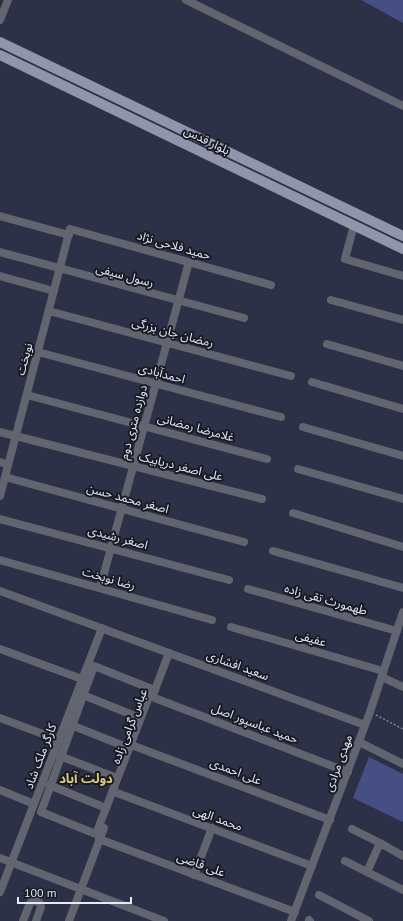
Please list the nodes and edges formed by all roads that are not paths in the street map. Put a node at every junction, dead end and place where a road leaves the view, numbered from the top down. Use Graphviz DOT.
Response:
graph roads {
  1 [pos="8,0"];
  2 [pos="186,0"];
  3 [pos="0,20"];
  4 [pos="0,42"];
  5 [pos="0,54"];
  6 [pos="403,106"];
  7 [pos="0,216"];
  8 [pos="354,225"];
  9 [pos="70,232"];
  10 [pos="403,236"];
  11 [pos="403,249"];
  12 [pos="0,252"];
  13 [pos="189,262"];
  14 [pos="60,270"];
  15 [pos="0,276"];
  16 [pos="403,276"];
  17 [pos="271,285"];
  18 [pos="54,291"];
  19 [pos="331,300"];
  20 [pos="178,301"];
  21 [pos="49,311"];
  22 [pos="244,318"];
  23 [pos="403,320"];
  24 [pos="167,343"];
  25 [pos="327,344"];
  26 [pos="38,352"];
  27 [pos="403,366"];
  28 [pos="291,376"];
  29 [pos="312,382"];
  30 [pos="156,384"];
  31 [pos="27,395"];
  32 [pos="403,409"];
  33 [pos="281,417"];
  34 [pos="144,426"];
  35 [pos="303,427"];
  36 [pos="0,432"];
  37 [pos="16,436"];
  38 [pos="403,456"];
  39 [pos="267,458"];
  40 [pos="4,464"];
  41 [pos="133,466"];
  42 [pos="298,469"];
  43 [pos="5,477"];
  44 [pos="0,496"];
  45 [pos="262,499"];
  46 [pos="403,499"];
  47 [pos="122,508"];
  48 [pos="293,513"];
  49 [pos="0,519"];
  50 [pos="244,542"];
  51 [pos="403,547"];
  52 [pos="111,548"];
  53 [pos="273,551"];
  54 [pos="0,560"];
  55 [pos="229,580"];
  56 [pos="100,588"];
  57 [pos="403,588"];
  58 [pos="248,589"];
  59 [pos="0,591"];
  60 [pos="403,612"];
  61 [pos="212,620"];
  62 [pos="231,627"];
  63 [pos="102,628"];
  64 [pos="397,631"];
  65 [pos="0,649"];
  66 [pos="169,653"];
  67 [pos="383,674"];
  68 [pos="82,679"];
  69 [pos="403,687"];
  70 [pos="83,695"];
  71 [pos="152,697"];
  72 [pos="0,718"];
  73 [pos="140,718"];
  74 [pos="72,725"];
  75 [pos="365,725"];
  76 [pos="359,742"];
  77 [pos="59,747"];
  78 [pos="131,747"];
  79 [pos="403,764"];
  80 [pos="348,772"];
  81 [pos="117,778"];
  82 [pos="49,785"];
  83 [pos="0,790"];
  84 [pos="117,793"];
  85 [pos="34,804"];
  86 [pos="106,808"];
  87 [pos="330,820"];
  88 [pos="212,828"];
  89 [pos="352,829"];
  90 [pos="99,839"];
  91 [pos="380,844"];
  92 [pos="403,856"];
  93 [pos="0,858"];
  94 [pos="345,861"];
  95 [pos="12,862"];
  96 [pos="312,866"];
  97 [pos="367,872"];
  98 [pos="194,875"];
  99 [pos="80,889"];
  100 [pos="403,890"];
  101 [pos="0,892"];
  102 [pos="318,895"];
  103 [pos="295,912"];
  104 [pos="23,921"];
  105 [pos="36,921"];
  106 [pos="68,921"];
  107 [pos="164,921"];
  108 [pos="291,921"];
  109 [pos="369,921"];
  1 -- 3 [label="street"];
  2 -- 6 [label="street"];
  4 -- 10 [label="main road, بلوار قدس"];
  5 -- 8 [label="main road, بلوار قدس"];
  7 -- 9 [label="street, حمید فلاحی نژاد"];
  8 -- 11 [label="main road, بلوار قدس"];
  8 -- 16 [label="street"];
  9 -- 13 [label="street, حمید فلاحی نژاد"];
  9 -- 14 [label="street, نوبخت"];
  12 -- 14 [label="street, رسول سیفی"];
  13 -- 17 [label="street, حمید فلاحی نژاد"];
  13 -- 20 [label="street, دوازده متری دوم"];
  14 -- 18 [label="street, نوبخت"];
  14 -- 20 [label="street, رسول سیفی"];
  15 -- 18 [label="street"];
  18 -- 21 [label="street, نوبخت"];
  19 -- 23 [label="street"];
  20 -- 22 [label="street, رسول سیفی"];
  20 -- 24 [label="street, دوازده متری دوم"];
  21 -- 24 [label="street, رمضان جان بزرگی"];
  21 -- 26 [label="street, نوبخت"];
  24 -- 28 [label="street, رمضان جان بزرگی"];
  24 -- 30 [label="street, دوازده متری دوم"];
  25 -- 27 [label="street"];
  26 -- 30 [label="street, احمدآبادی"];
  26 -- 31 [label="street, نوبخت"];
  29 -- 32 [label="street"];
  30 -- 33 [label="street, احمدآبادی"];
  30 -- 34 [label="street, دوازده متری دوم"];
  31 -- 34 [label="street, غلامرضا رمضانی"];
  31 -- 37 [label="street, نوبخت"];
  34 -- 39 [label="street, غلامرضا رمضانی"];
  34 -- 41 [label="street, دوازده متری دوم"];
  35 -- 38 [label="street"];
  36 -- 37 [label="street, علی اصغر دریابیک"];
  37 -- 40 [label="street, نوبخت"];
  37 -- 41 [label="street, علی اصغر دریابیک"];
  40 -- 43 [label="street, نوبخت"];
  41 -- 45 [label="street, علی اصغر دریابیک"];
  41 -- 47 [label="street, دوازده متری دوم"];
  42 -- 46 [label="street"];
  43 -- 44 [label="street, نوبخت"];
  43 -- 47 [label="street, اصغر محمد حسن"];
  47 -- 50 [label="street, اصغر محمد حسن"];
  47 -- 52 [label="street, دوازده متری دوم"];
  48 -- 51 [label="street"];
  49 -- 52 [label="street, اصغر رشیدی"];
  52 -- 55 [label="street, اصغر رشیدی"];
  52 -- 56 [label="street, دوازده متری دوم"];
  53 -- 57 [label="street"];
  54 -- 56 [label="street, رضا نوبخت"];
  56 -- 61 [label="street, رضا نوبخت"];
  58 -- 64 [label="street, طهمورث تقی زاده"];
  59 -- 63 [label="street, سعید افشاری"];
  60 -- 64 [label="street, مهدی مرادی"];
  62 -- 67 [label="street, عفیفی"];
  63 -- 66 [label="street, سعید افشاری"];
  63 -- 68 [label="street, کارگر ملک شاد"];
  64 -- 67 [label="street, مهدی مرادی"];
  65 -- 68 [label="street"];
  66 -- 71 [label="street, عباس گرامی زاده"];
  66 -- 75 [label="street, سعید افشاری"];
  67 -- 69 [label="street, عفیفی"];
  67 -- 75 [label="street, مهدی مرادی"];
  68 -- 77 [label="street, کارگر ملک شاد"];
  70 -- 73 [label="street"];
  70 -- 73 [label="street"];
  70 -- 74 [label="street"];
  71 -- 78 [label="street, عباس گرامی زاده"];
  71 -- 80 [label="street, حمید عباسپور اصل"];
  72 -- 77 [label="street"];
  73 -- 78 [label="street"];
  74 -- 77 [label="street"];
  74 -- 78 [label="street, علی احمدی"];
  75 -- 76 [label="street, مهدی مرادی"];
  76 -- 79 [label="street"];
  76 -- 80 [label="street, مهدی مرادی"];
  77 -- 81 [label="street"];
  77 -- 82 [label="street"];
  77 -- 85 [label="street, کارگر ملک شاد"];
  78 -- 81 [label="street"];
  78 -- 84 [label="street, عباس گرامی زاده"];
  78 -- 87 [label="street, علی احمدی"];
  80 -- 87 [label="street, مهدی مرادی"];
  81 -- 86 [label="street"];
  82 -- 86 [label="street"];
  82 -- 86 [label="street"];
  83 -- 85 [label="street"];
  84 -- 88 [label="street, محمد الهی"];
  84 -- 90 [label="street, عباس گرامی زاده"];
  85 -- 95 [label="street, کارگر ملک شاد"];
  87 -- 96 [label="street, مهدی مرادی"];
  88 -- 96 [label="street, محمد الهی"];
  88 -- 98 [label="street"];
  89 -- 91 [label="street"];
  90 -- 98 [label="street, علی قاضی"];
  90 -- 99 [label="street, عباس گرامی زاده"];
  91 -- 92 [label="street"];
  91 -- 97 [label="street"];
  93 -- 95 [label="street"];
  94 -- 97 [label="street"];
  95 -- 99 [label="street"];
  95 -- 101 [label="street, کارگر ملک شاد"];
  96 -- 103 [label="street, مهدی مرادی"];
  97 -- 100 [label="street"];
  98 -- 103 [label="street, علی قاضی"];
  99 -- 106 [label="street, عباس گرامی زاده"];
  99 -- 107 [label="street"];
  102 -- 109 [label="street"];
  103 -- 108 [label="street, مهدی مرادی"];
  104 -- 105 [label="street"];
}
